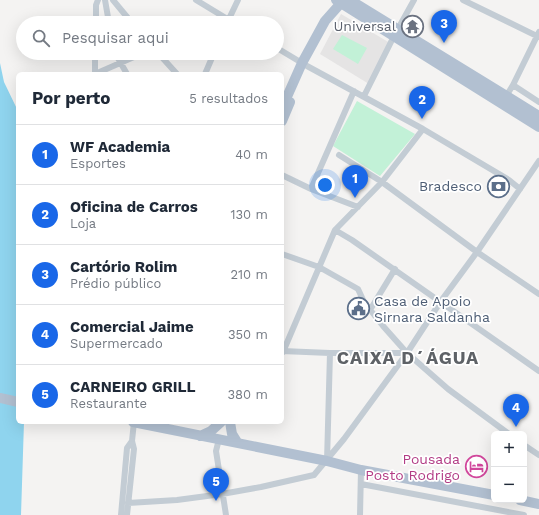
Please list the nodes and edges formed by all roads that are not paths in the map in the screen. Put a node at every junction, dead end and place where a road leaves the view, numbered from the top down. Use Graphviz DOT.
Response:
graph roads {
  1 [pos="98,0"];
  2 [pos="105,0"];
  3 [pos="113,0"];
  4 [pos="196,0"];
  5 [pos="238,0"];
  6 [pos="414,0"];
  7 [pos="463,0"];
  8 [pos="343,1"];
  9 [pos="96,16"];
  10 [pos="108,16"];
  11 [pos="126,16"];
  12 [pos="221,16"];
  13 [pos="232,16"];
  14 [pos="396,32"];
  15 [pos="538,35"];
  16 [pos="284,52"];
  17 [pos="95,60"];
  18 [pos="118,60"];
  19 [pos="128,60"];
  20 [pos="164,60"];
  21 [pos="211,60"];
  22 [pos="120,64"];
  23 [pos="305,65"];
  24 [pos="95,72"];
  25 [pos="100,72"];
  26 [pos="126,72"];
  27 [pos="175,72"];
  28 [pos="206,72"];
  29 [pos="513,85"];
  30 [pos="354,91"];
  31 [pos="364,96"];
  32 [pos="504,99"];
  33 [pos="539,102"];
  34 [pos="284,104"];
  35 [pos="284,115"];
  36 [pos="539,116"];
  37 [pos="539,127"];
  38 [pos="423,129"];
  39 [pos="339,155"];
  40 [pos="539,161"];
  41 [pos="284,176"];
  42 [pos="382,182"];
  43 [pos="311,189"];
  44 [pos="520,189"];
  45 [pos="358,207"];
  46 [pos="335,230"];
  47 [pos="477,252"];
  48 [pos="284,255"];
  49 [pos="318,267"];
  50 [pos="394,269"];
  51 [pos="539,294"];
  52 [pos="441,301"];
  53 [pos="370,310"];
  54 [pos="284,350"];
  55 [pos="284,352"];
  56 [pos="408,353"];
  57 [pos="330,354"];
  58 [pos="539,371"];
  59 [pos="0,398"];
  60 [pos="16,402"];
  61 [pos="133,424"];
  62 [pos="154,424"];
  63 [pos="222,424"];
  64 [pos="225,424"];
  65 [pos="226,424"];
  66 [pos="505,431"];
  67 [pos="200,436"];
  68 [pos="220,440"];
  69 [pos="132,441"];
  70 [pos="237,442"];
  71 [pos="527,447"];
  72 [pos="539,455"];
  73 [pos="327,461"];
  74 [pos="361,470"];
  75 [pos="361,484"];
  76 [pos="222,494"];
  77 [pos="491,494"];
  78 [pos="527,501"];
  79 [pos="128,504"];
  80 [pos="539,504"];
  81 [pos="121,515"];
  82 [pos="127,515"];
  83 [pos="226,515"];
  84 [pos="360,515"];
  85 [pos="524,515"];
  1 -- 9 [label="street"];
  2 -- 10 [label="street"];
  3 -- 11 [label="street"];
  4 -- 12 [label="street"];
  5 -- 13 [label="street"];
  6 -- 14 [label="street"];
  7 -- 15 [label="street"];
  8 -- 14 [label="main road"];
  8 -- 23 [label="main road"];
  14 -- 31 [label="street"];
  14 -- 32 [label="main road"];
  15 -- 29 [label="street"];
  16 -- 23 [label="street"];
  17 -- 24 [label="street"];
  18 -- 22 [label="street"];
  19 -- 22 [label="street"];
  20 -- 27 [label="street"];
  21 -- 28 [label="street"];
  22 -- 25 [label="street"];
  22 -- 26 [label="street"];
  23 -- 30 [label="street"];
  23 -- 34 [label="main road"];
  23 -- 35 [label="main road"];
  29 -- 32 [label="street"];
  29 -- 33 [label="street"];
  30 -- 31 [label="street"];
  30 -- 43 [label="street"];
  31 -- 38 [label="street"];
  32 -- 36 [label="main road"];
  32 -- 37 [label="main road"];
  38 -- 42 [label="street"];
  38 -- 44 [label="street"];
  39 -- 42 [label="street"];
  40 -- 44 [label="street"];
  41 -- 43 [label="street"];
  42 -- 45 [label="street"];
  42 -- 47 [label="street"];
  43 -- 45 [label="street"];
  44 -- 47 [label="street"];
  45 -- 46 [label="street"];
  46 -- 49 [label="street"];
  46 -- 50 [label="street"];
  47 -- 51 [label="street"];
  47 -- 52 [label="street"];
  48 -- 49 [label="street"];
  49 -- 53 [label="street"];
  49 -- 54 [label="street"];
  50 -- 52 [label="street"];
  50 -- 53 [label="street"];
  52 -- 56 [label="street"];
  52 -- 58 [label="street"];
  53 -- 56 [label="street"];
  55 -- 57 [label="street"];
  56 -- 57 [label="street"];
  56 -- 66 [label="street"];
  56 -- 73 [label="street"];
  57 -- 73 [label="street"];
  59 -- 60 [label="main road"];
  61 -- 69 [label="street"];
  62 -- 67 [label="main road"];
  63 -- 67 [label="main road"];
  64 -- 68 [label="main road"];
  65 -- 70 [label="main road"];
  67 -- 68 [label="main road"];
  68 -- 70 [label="main road"];
  68 -- 76 [label="street"];
  69 -- 79 [label="street"];
  69 -- 81 [label="street"];
  70 -- 73 [label="main road"];
  71 -- 72 [label="street"];
  73 -- 74 [label="main road"];
  73 -- 76 [label="street"];
  74 -- 75 [label="street"];
  74 -- 77 [label="main road"];
  75 -- 84 [label="street"];
  75 -- 85 [label="street"];
  76 -- 79 [label="street"];
  76 -- 83 [label="street"];
  78 -- 80 [label="main road"];
  79 -- 82 [label="street"];
}
